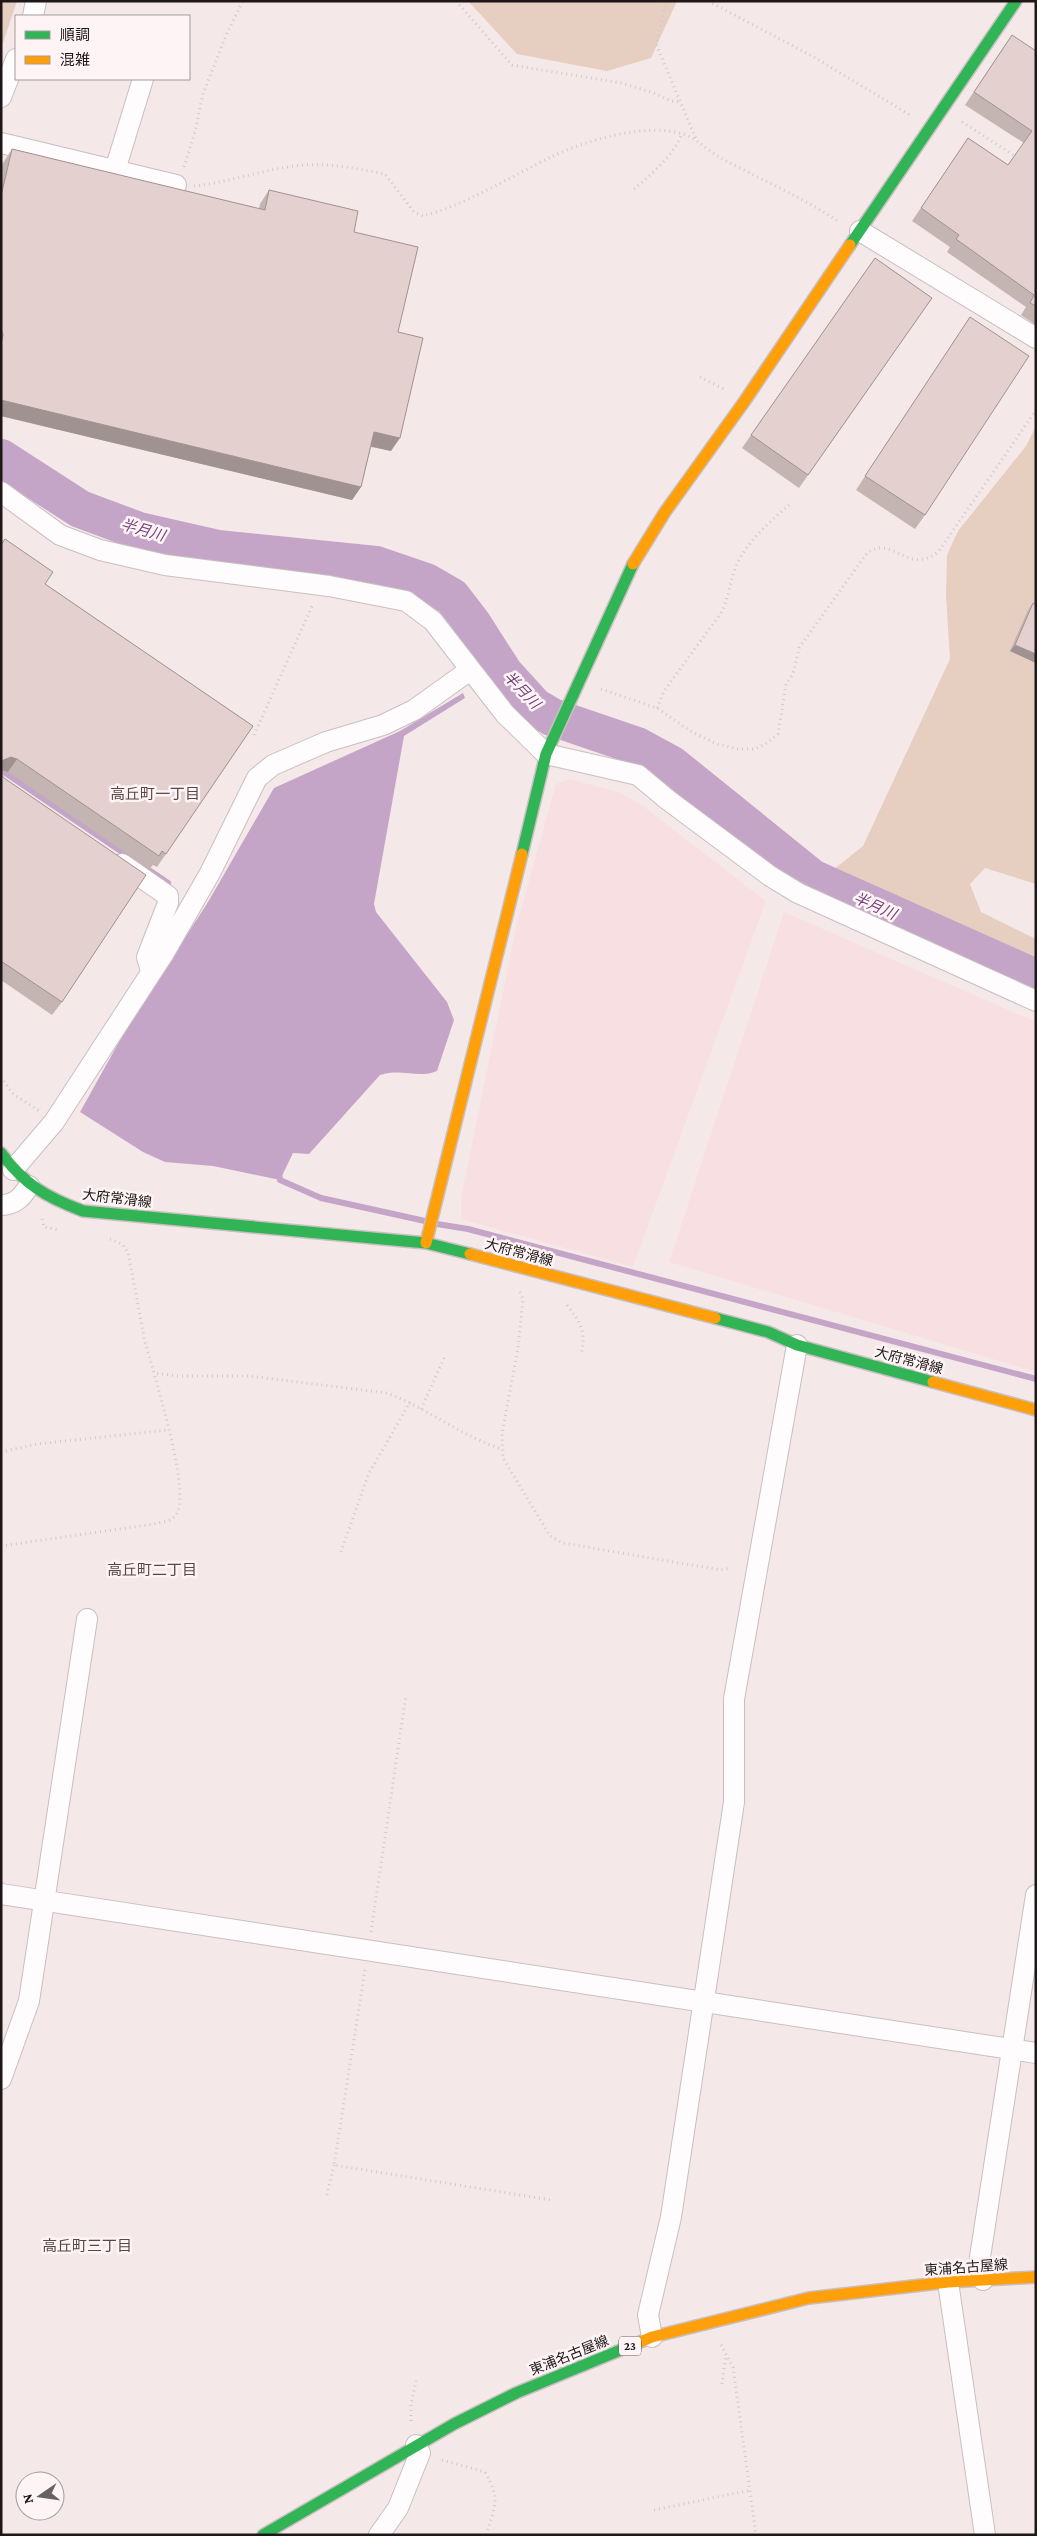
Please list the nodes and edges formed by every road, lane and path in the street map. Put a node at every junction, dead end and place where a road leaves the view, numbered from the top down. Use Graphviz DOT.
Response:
graph roads {
  1 [pos="243,1"];
  2 [pos="456,1"];
  3 [pos="666,1"];
  4 [pos="708,1"];
  5 [pos="1016,1"];
  6 [pos="15,62"];
  7 [pos="142,80"];
  8 [pos="1,97"];
  9 [pos="681,102"];
  10 [pos="943,110"];
  11 [pos="930,128"];
  12 [pos="682,133"];
  13 [pos="696,140"];
  14 [pos="1,143"];
  15 [pos="1020,160"];
  16 [pos="115,170"];
  17 [pos="179,185"];
  18 [pos="634,189"];
  19 [pos="859,233"];
  20 [pos="1036,338"];
  21 [pos="1036,410"];
  22 [pos="1,492"];
  23 [pos="790,504"];
  24 [pos="318,585"];
  25 [pos="470,670"];
  26 [pos="578,681"];
  27 [pos="658,708"];
  28 [pos="254,736"];
  29 [pos="550,746"];
  30 [pos="104,852"];
  31 [pos="151,971"];
  32 [pos="1036,1001"];
  33 [pos="4,1081"];
  34 [pos="54,1122"];
  35 [pos="1,1153"];
  36 [pos="13,1170"];
  37 [pos="35,1190"];
  38 [pos="1,1206"];
  39 [pos="63,1230"];
  40 [pos="101,1237"];
  41 [pos="426,1243"];
  42 [pos="555,1277"];
  43 [pos="520,1290"];
  44 [pos="797,1345"];
  45 [pos="581,1354"];
  46 [pos="445,1356"];
  47 [pos="154,1373"];
  48 [pos="410,1402"];
  49 [pos="421,1409"];
  50 [pos="1036,1410"];
  51 [pos="168,1430"];
  52 [pos="502,1449"];
  53 [pos="1,1452"];
  54 [pos="1,1546"];
  55 [pos="341,1552"];
  56 [pos="730,1568"];
  57 [pos="87,1619"];
  58 [pos="406,1695"];
  59 [pos="1,1894"];
  60 [pos="1036,1896"];
  61 [pos="46,1901"];
  62 [pos="369,1949"];
  63 [pos="704,2003"];
  64 [pos="1012,2050"];
  65 [pos="1036,2054"];
  66 [pos="1,2079"];
  67 [pos="334,2166"];
  68 [pos="327,2195"];
  69 [pos="551,2200"];
  70 [pos="1036,2277"];
  71 [pos="983,2280"];
  72 [pos="948,2282"];
  73 [pos="716,2321"];
  74 [pos="652,2337"];
  75 [pos="726,2353"];
  76 [pos="417,2377"];
  77 [pos="722,2384"];
  78 [pos="419,2447"];
  79 [pos="751,2490"];
  80 [pos="654,2510"];
  81 [pos="263,2535"];
  82 [pos="379,2535"];
  83 [pos="486,2535"];
  84 [pos="756,2535"];
  85 [pos="984,2535"];
  1 -- 17 [label="path"];
  2 -- 9 [label="path"];
  3 -- 9 [label="path"];
  4 -- 11 [label="path"];
  5 -- 10 [label="main road"];
  6 -- 8 [label="street"];
  7 -- 16 [label="street"];
  9 -- 13 [label="path"];
  10 -- 11 [label="main road"];
  10 -- 15 [label="path"];
  11 -- 19 [label="main road"];
  12 -- 13 [label="path"];
  12 -- 17 [label="path"];
  12 -- 18 [label="path"];
  13 -- 19 [label="path"];
  14 -- 16 [label="street"];
  16 -- 17 [label="street"];
  19 -- 20 [label="street"];
  19 -- 26 [label="main road"];
  21 -- 27 [label="path"];
  22 -- 24 [label="street"];
  23 -- 27 [label="path"];
  24 -- 25 [label="street"];
  24 -- 28 [label="path"];
  25 -- 29 [label="street"];
  25 -- 31 [label="street"];
  26 -- 27 [label="path"];
  26 -- 29 [label="main road"];
  29 -- 32 [label="street"];
  29 -- 41 [label="main road"];
  30 -- 31 [label="street"];
  31 -- 34 [label="street"];
  33 -- 34 [label="path"];
  34 -- 36 [label="street"];
  35 -- 36 [label="main road, 大府常滑線"];
  36 -- 37 [label="main road, 大府常滑線"];
  37 -- 38 [label="street"];
  37 -- 39 [label="path"];
  37 -- 41 [label="main road, 大府常滑線"];
  40 -- 47 [label="path"];
  41 -- 42 [label="main road, 大府常滑線"];
  42 -- 44 [label="main road, 大府常滑線"];
  42 -- 45 [label="path"];
  43 -- 52 [label="path"];
  44 -- 50 [label="main road, 大府常滑線"];
  44 -- 63 [label="street"];
  46 -- 49 [label="path"];
  47 -- 48 [label="path"];
  47 -- 51 [label="path"];
  48 -- 49 [label="path"];
  48 -- 55 [label="path"];
  49 -- 52 [label="path"];
  51 -- 53 [label="path"];
  51 -- 54 [label="path"];
  52 -- 56 [label="path"];
  57 -- 61 [label="street"];
  58 -- 62 [label="path"];
  59 -- 61 [label="street"];
  60 -- 64 [label="street"];
  61 -- 62 [label="street"];
  61 -- 66 [label="street"];
  62 -- 63 [label="street"];
  62 -- 67 [label="path"];
  63 -- 64 [label="street"];
  63 -- 74 [label="street"];
  64 -- 65 [label="street"];
  64 -- 71 [label="street"];
  67 -- 68 [label="path"];
  67 -- 69 [label="path"];
  70 -- 71 [label="main road, 東浦名古屋線 / 23"];
  71 -- 72 [label="main road, 東浦名古屋線 / 23"];
  72 -- 73 [label="main road, 東浦名古屋線 / 23"];
  72 -- 85 [label="street"];
  73 -- 74 [label="main road, 東浦名古屋線 / 23"];
  73 -- 75 [label="path"];
  74 -- 78 [label="main road, 東浦名古屋線 / 23"];
  75 -- 77 [label="path"];
  75 -- 79 [label="path"];
  76 -- 78 [label="path"];
  78 -- 81 [label="main road, 東浦名古屋線 / 23"];
  78 -- 82 [label="street"];
  78 -- 83 [label="path"];
  79 -- 80 [label="path"];
  79 -- 84 [label="path"];
}
